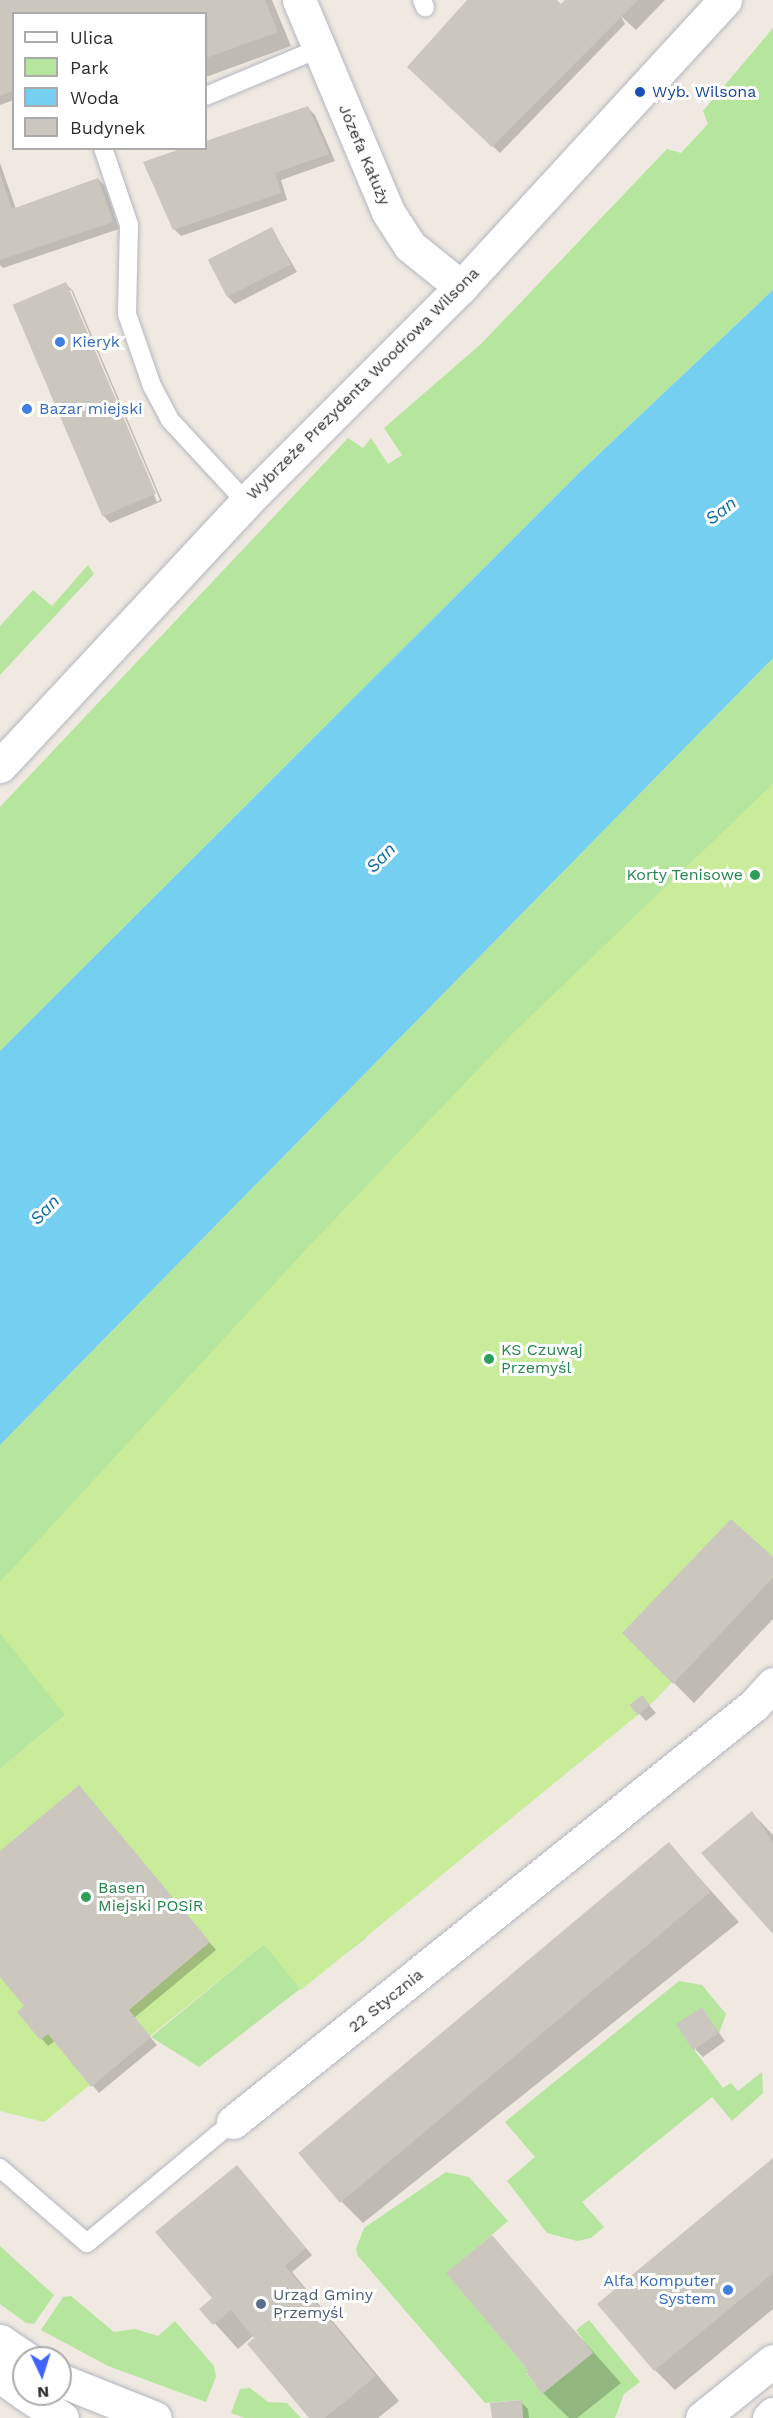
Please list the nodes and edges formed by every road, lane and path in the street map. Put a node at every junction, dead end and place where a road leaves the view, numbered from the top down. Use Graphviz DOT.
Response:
graph roads {
  1 [pos="299,0"];
  2 [pos="725,0"];
  3 [pos="318,49"];
  4 [pos="207,96"];
  5 [pos="104,150"];
  6 [pos="461,287"];
  7 [pos="246,502"];
  8 [pos="0,766"];
  9 [pos="773,1684"];
  10 [pos="233,2122"];
  11 [pos="0,2168"];
  12 [pos="773,2361"];
  13 [pos="72,2385"];
  14 [pos="44,2406"];
  15 [pos="773,2414"];
  16 [pos="62,2418"];
  17 [pos="155,2418"];
  18 [pos="702,2418"];
  19 [pos="769,2418"];
  1 -- 3 [label="street, Józefa Kałuży"];
  2 -- 6 [label="street, Wybrzeże Prezydenta Woodrowa Wilsona"];
  3 -- 4 [label="lane"];
  3 -- 6 [label="street, Józefa Kałuży"];
  5 -- 7 [label="lane"];
  6 -- 7 [label="street, Wybrzeże Prezydenta Woodrowa Wilsona"];
  7 -- 8 [label="street, Wybrzeże Prezydenta Woodrowa Wilsona"];
  9 -- 10 [label="street, 22 Stycznia"];
  10 -- 11 [label="lane, 22 Stycznia"];
  12 -- 18 [label="street"];
  13 -- 17 [label="street"];
  14 -- 16 [label="street"];
  15 -- 19 [label="street"];
}
